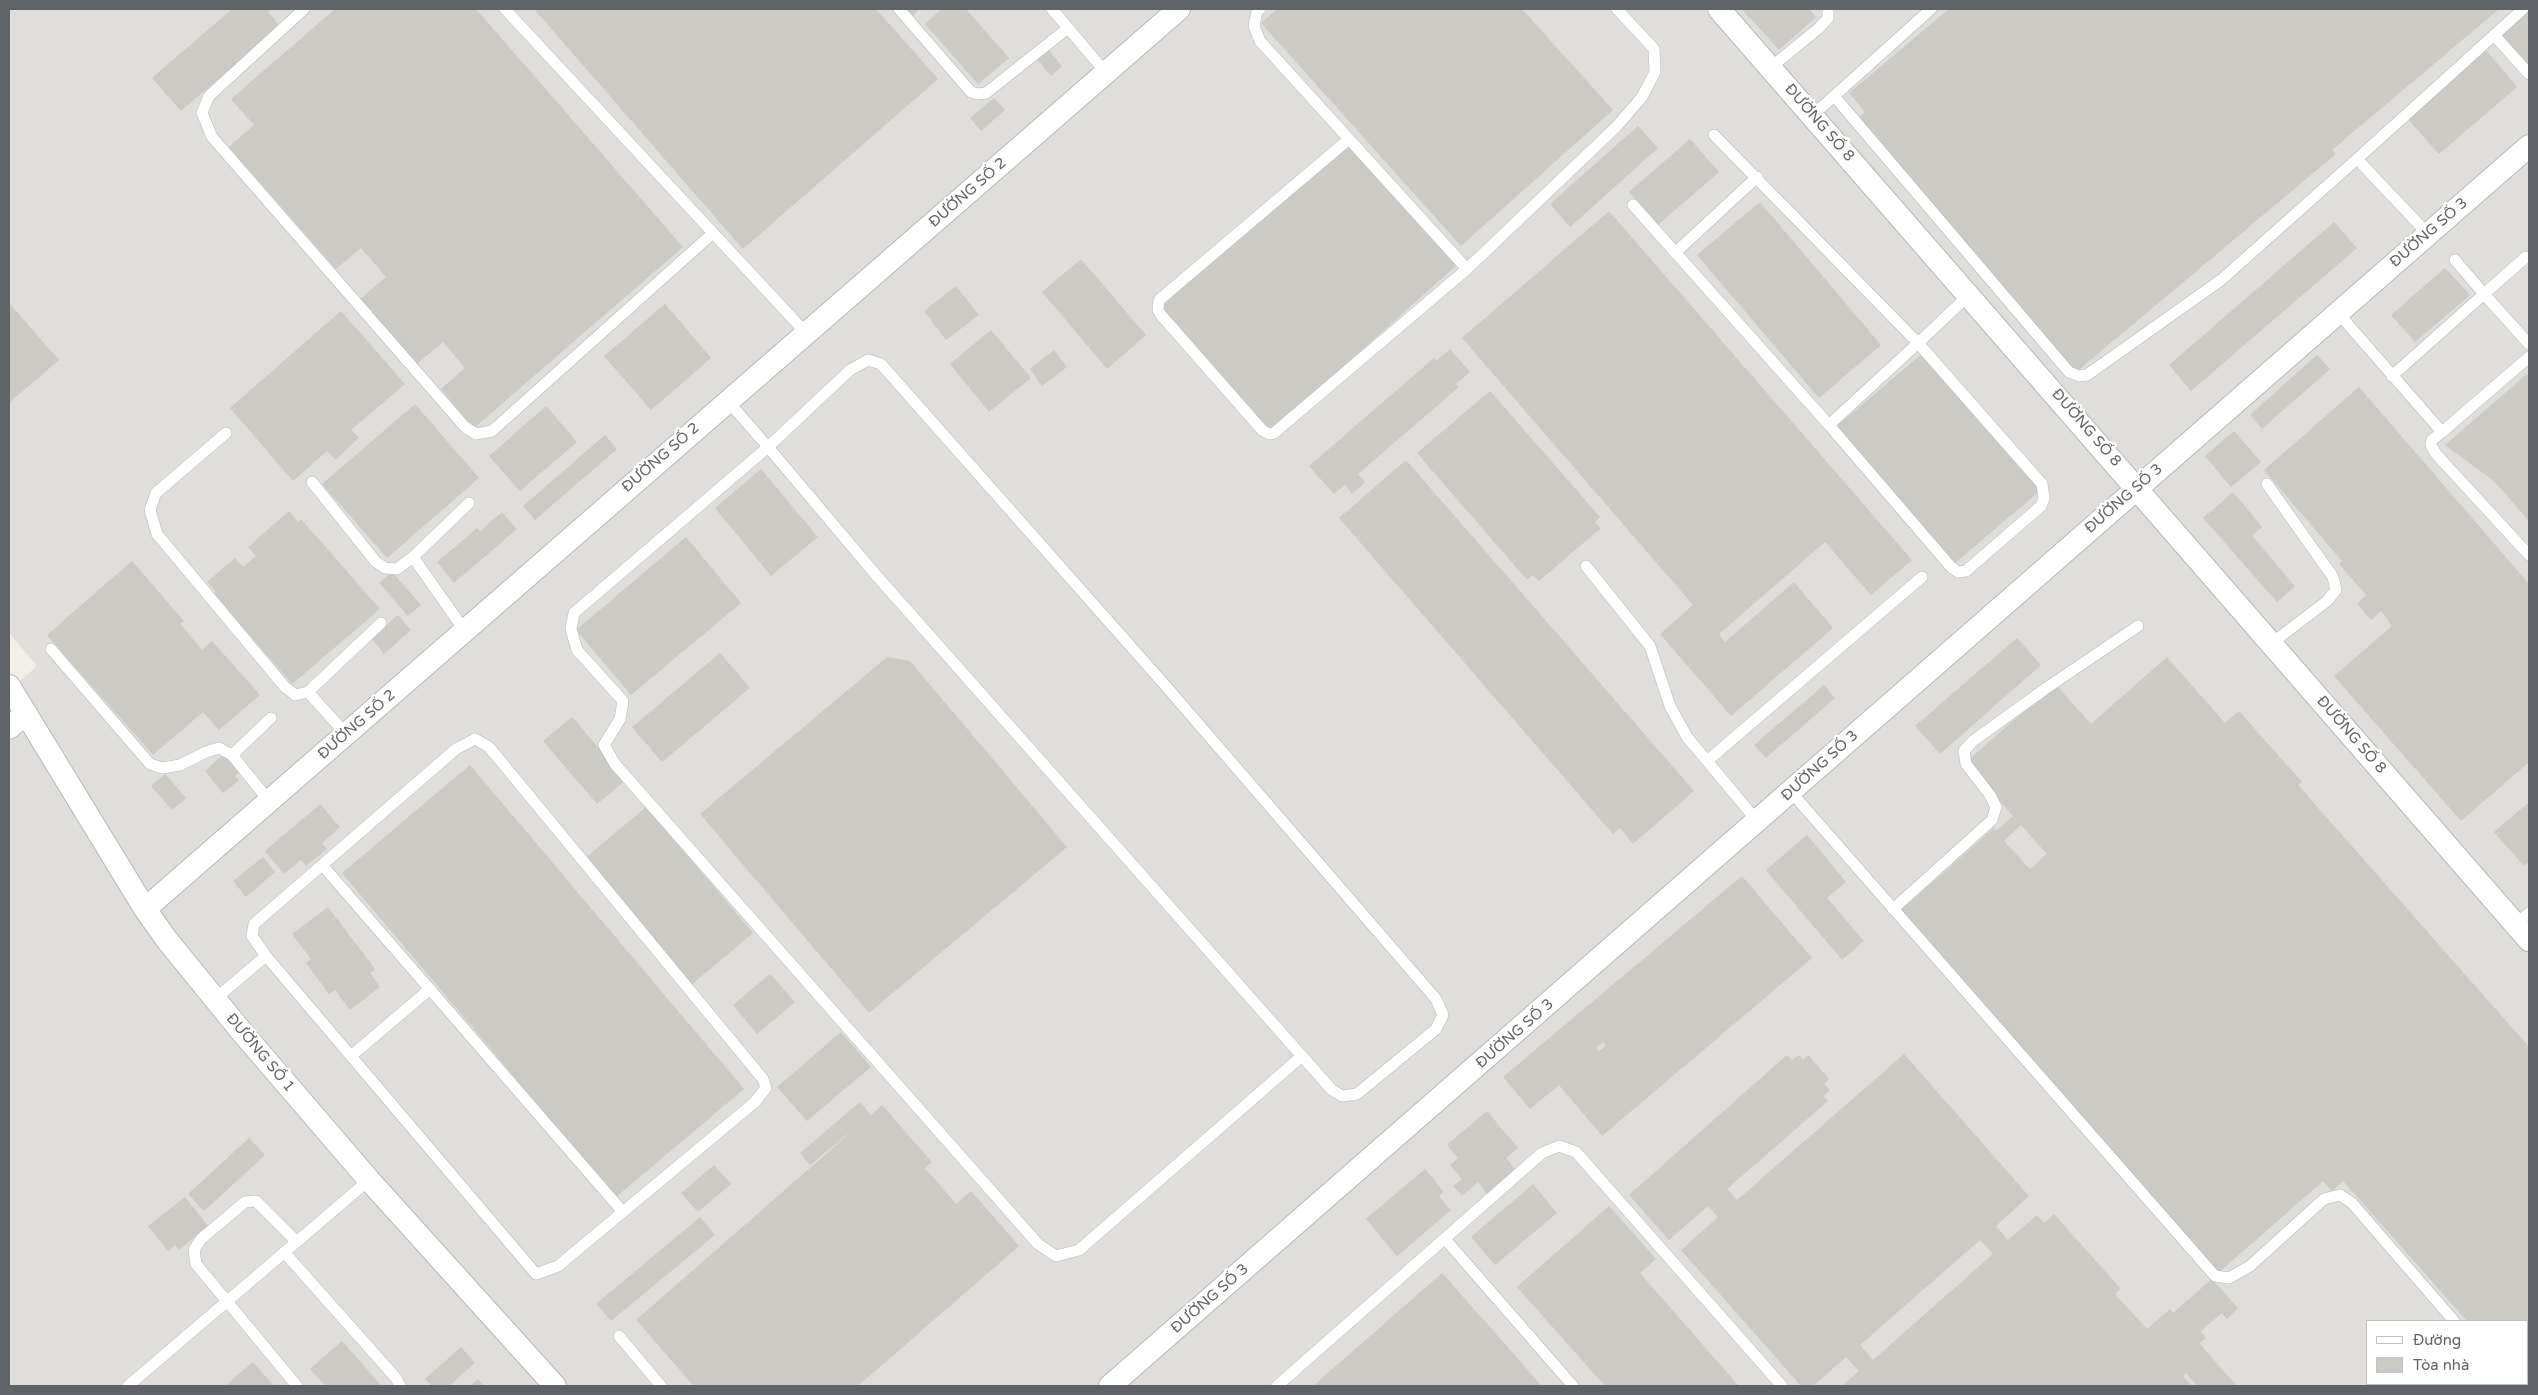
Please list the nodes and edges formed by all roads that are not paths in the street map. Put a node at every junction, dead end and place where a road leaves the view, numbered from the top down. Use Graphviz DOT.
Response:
graph roads {
  1 [pos="304,9"];
  2 [pos="504,9"];
  3 [pos="899,9"];
  4 [pos="1052,9"];
  5 [pos="1179,9"];
  6 [pos="1260,9"];
  7 [pos="1617,9"];
  8 [pos="1719,9"];
  9 [pos="1828,9"];
  10 [pos="1931,9"];
  11 [pos="2522,9"];
  12 [pos="1068,28"];
  13 [pos="2494,35"];
  14 [pos="1770,68"];
  15 [pos="1106,73"];
  16 [pos="2529,74"];
  17 [pos="1834,96"];
  18 [pos="1813,115"];
  19 [pos="1714,135"];
  20 [pos="1349,139"];
  21 [pos="2529,146"];
  22 [pos="2357,159"];
  23 [pos="1756,177"];
  24 [pos="1633,205"];
  25 [pos="713,233"];
  26 [pos="2428,234"];
  27 [pos="1676,252"];
  28 [pos="2526,257"];
  29 [pos="2454,260"];
  30 [pos="1467,269"];
  31 [pos="2484,294"];
  32 [pos="1969,295"];
  33 [pos="2338,313"];
  34 [pos="807,334"];
  35 [pos="1918,343"];
  36 [pos="2529,344"];
  37 [pos="2529,356"];
  38 [pos="2392,376"];
  39 [pos="727,400"];
  40 [pos="1829,425"];
  41 [pos="2442,432"];
  42 [pos="226,433"];
  43 [pos="768,447"];
  44 [pos="312,482"];
  45 [pos="2267,484"];
  46 [pos="2137,487"];
  47 [pos="469,503"];
  48 [pos="2529,555"];
  49 [pos="413,557"];
  50 [pos="1586,566"];
  51 [pos="1922,577"];
  52 [pos="381,623"];
  53 [pos="2138,626"];
  54 [pos="465,631"];
  55 [pos="2272,643"];
  56 [pos="51,649"];
  57 [pos="9,686"];
  58 [pos="308,692"];
  59 [pos="26,713"];
  60 [pos="271,718"];
  61 [pos="9,728"];
  62 [pos="346,734"];
  63 [pos="232,755"];
  64 [pos="1707,761"];
  65 [pos="1791,792"];
  66 [pos="270,802"];
  67 [pos="1758,822"];
  68 [pos="323,866"];
  69 [pos="144,908"];
  70 [pos="1894,909"];
  71 [pos="2525,926"];
  72 [pos="266,956"];
  73 [pos="430,989"];
  74 [pos="215,999"];
  75 [pos="351,1056"];
  76 [pos="1302,1056"];
  77 [pos="369,1180"];
  78 [pos="623,1212"];
  79 [pos="1445,1239"];
  80 [pos="296,1241"];
  81 [pos="284,1252"];
  82 [pos="227,1301"];
  83 [pos="2453,1320"];
  84 [pos="619,1336"];
  85 [pos="128,1386"];
  86 [pos="298,1386"];
  87 [pos="400,1386"];
  88 [pos="555,1386"];
  89 [pos="661,1386"];
  90 [pos="1110,1386"];
  91 [pos="1277,1386"];
  92 [pos="1573,1386"];
  93 [pos="1782,1386"];
  1 -- 25 [label="lane"];
  2 -- 25 [label="lane"];
  3 -- 12 [label="lane"];
  4 -- 12 [label="lane"];
  5 -- 15 [label="street, ĐƯỜNG SỐ 2"];
  6 -- 20 [label="lane"];
  7 -- 30 [label="lane"];
  8 -- 14 [label="street, ĐƯỜNG SỐ 8"];
  9 -- 14 [label="lane"];
  10 -- 17 [label="lane"];
  11 -- 13 [label="lane"];
  12 -- 15 [label="lane"];
  13 -- 16 [label="lane"];
  13 -- 22 [label="lane"];
  14 -- 18 [label="street, ĐƯỜNG SỐ 8"];
  15 -- 34 [label="street, ĐƯỜNG SỐ 2"];
  17 -- 18 [label="lane"];
  17 -- 22 [label="lane"];
  18 -- 32 [label="street, ĐƯỜNG SỐ 8"];
  19 -- 23 [label="lane"];
  20 -- 30 [label="lane"];
  20 -- 30 [label="lane"];
  21 -- 26 [label="street, ĐƯỜNG SỐ 3"];
  22 -- 26 [label="lane"];
  23 -- 27 [label="lane"];
  23 -- 35 [label="lane"];
  24 -- 27 [label="lane"];
  25 -- 34 [label="lane"];
  26 -- 33 [label="street, ĐƯỜNG SỐ 3"];
  27 -- 40 [label="lane"];
  28 -- 31 [label="lane"];
  29 -- 31 [label="lane"];
  31 -- 36 [label="lane"];
  31 -- 38 [label="lane"];
  32 -- 35 [label="lane"];
  32 -- 46 [label="street, ĐƯỜNG SỐ 8"];
  33 -- 38 [label="lane"];
  33 -- 46 [label="street, ĐƯỜNG SỐ 3"];
  34 -- 39 [label="street, ĐƯỜNG SỐ 2"];
  35 -- 40 [label="lane"];
  35 -- 40 [label="lane"];
  37 -- 41 [label="lane"];
  38 -- 41 [label="lane"];
  39 -- 43 [label="lane"];
  39 -- 54 [label="street, ĐƯỜNG SỐ 2"];
  41 -- 48 [label="lane"];
  42 -- 58 [label="lane"];
  43 -- 76 [label="lane"];
  43 -- 76 [label="lane"];
  43 -- 76 [label="lane"];
  44 -- 49 [label="lane"];
  45 -- 55 [label="lane"];
  46 -- 55 [label="street, ĐƯỜNG SỐ 8"];
  46 -- 65 [label="street, ĐƯỜNG SỐ 3"];
  47 -- 49 [label="lane"];
  49 -- 54 [label="lane"];
  50 -- 64 [label="lane"];
  51 -- 64 [label="lane"];
  52 -- 58 [label="lane"];
  53 -- 70 [label="lane"];
  54 -- 62 [label="street, ĐƯỜNG SỐ 2"];
  55 -- 71 [label="street, ĐƯỜNG SỐ 8"];
  56 -- 63 [label="lane"];
  57 -- 59 [label="street, ĐƯỜNG SỐ 1"];
  58 -- 62 [label="lane"];
  59 -- 61 [label="street"];
  59 -- 69 [label="street, ĐƯỜNG SỐ 1"];
  60 -- 63 [label="lane"];
  62 -- 66 [label="street, ĐƯỜNG SỐ 2"];
  63 -- 66 [label="lane"];
  64 -- 67 [label="lane"];
  65 -- 67 [label="street, ĐƯỜNG SỐ 3"];
  65 -- 70 [label="lane"];
  66 -- 69 [label="street, ĐƯỜNG SỐ 2"];
  67 -- 90 [label="street, ĐƯỜNG SỐ 3"];
  68 -- 72 [label="lane"];
  68 -- 73 [label="lane"];
  68 -- 78 [label="lane"];
  69 -- 74 [label="street, ĐƯỜNG SỐ 1"];
  70 -- 83 [label="lane"];
  72 -- 74 [label="lane"];
  72 -- 75 [label="lane"];
  73 -- 75 [label="lane"];
  73 -- 78 [label="lane"];
  74 -- 77 [label="street, ĐƯỜNG SỐ 1"];
  75 -- 78 [label="lane"];
  77 -- 80 [label="lane"];
  77 -- 88 [label="street, ĐƯỜNG SỐ 1"];
  79 -- 91 [label="lane"];
  79 -- 92 [label="lane"];
  79 -- 93 [label="lane"];
  80 -- 81 [label="lane"];
  80 -- 82 [label="lane"];
  81 -- 82 [label="lane"];
  81 -- 87 [label="lane"];
  82 -- 85 [label="lane"];
  82 -- 86 [label="lane"];
  84 -- 89 [label="lane"];
}
